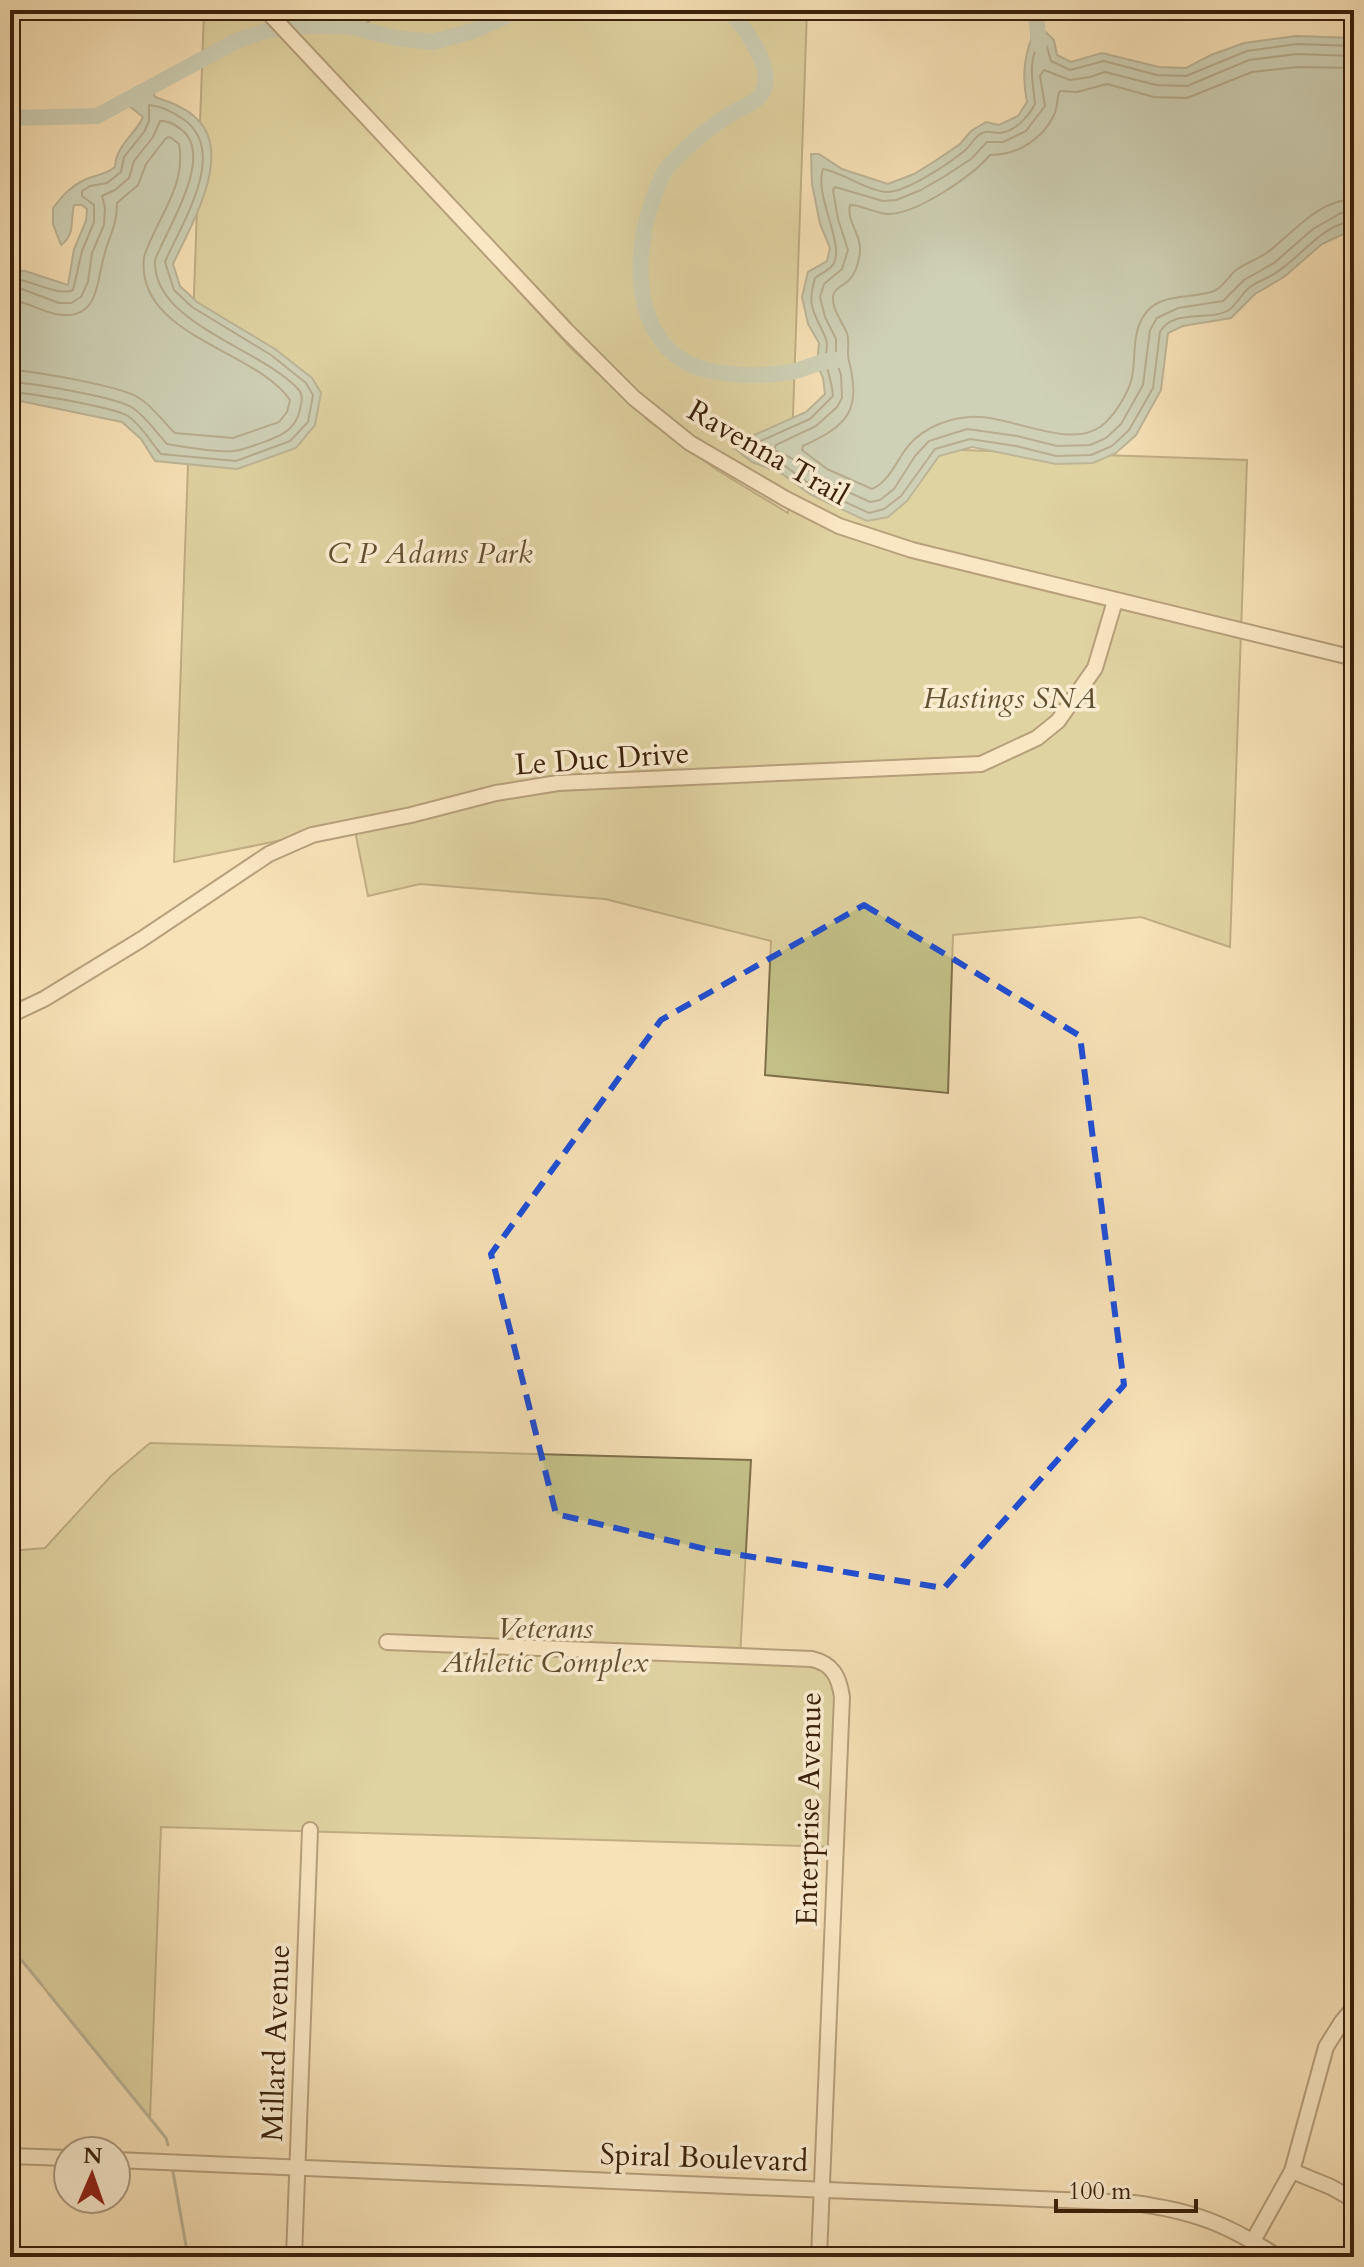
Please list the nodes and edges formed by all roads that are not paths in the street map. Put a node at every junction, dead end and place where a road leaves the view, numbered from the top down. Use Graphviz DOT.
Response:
graph roads {
  1 [pos="266,10"];
  2 [pos="1115,601"];
  3 [pos="1354,658"];
  4 [pos="10,1015"];
  5 [pos="387,1642"];
  6 [pos="310,1830"];
  7 [pos="1354,2007"];
  8 [pos="10,2156"];
  9 [pos="52,2157"];
  10 [pos="132,2161"];
  11 [pos="298,2167"];
  12 [pos="1292,2171"];
  13 [pos="821,2189"];
  14 [pos="1354,2200"];
  15 [pos="1253,2241"];
  16 [pos="294,2257"];
  17 [pos="819,2257"];
  18 [pos="1278,2257"];
  1 -- 2 [label="street, Ravenna Trail"];
  2 -- 3 [label="street, Ravenna Trail"];
  2 -- 4 [label="street, Le Duc Drive"];
  5 -- 13 [label="street, Enterprise Avenue"];
  6 -- 11 [label="street, Millard Avenue"];
  7 -- 12 [label="street"];
  8 -- 9 [label="street"];
  10 -- 11 [label="street, Spiral Boulevard"];
  11 -- 13 [label="street, Spiral Boulevard"];
  11 -- 16 [label="street, Millard Avenue"];
  12 -- 14 [label="street"];
  12 -- 15 [label="street"];
  13 -- 15 [label="street, Spiral Boulevard"];
  13 -- 17 [label="street, Enterprise Avenue"];
  15 -- 18 [label="street, Spiral Boulevard"];
}
